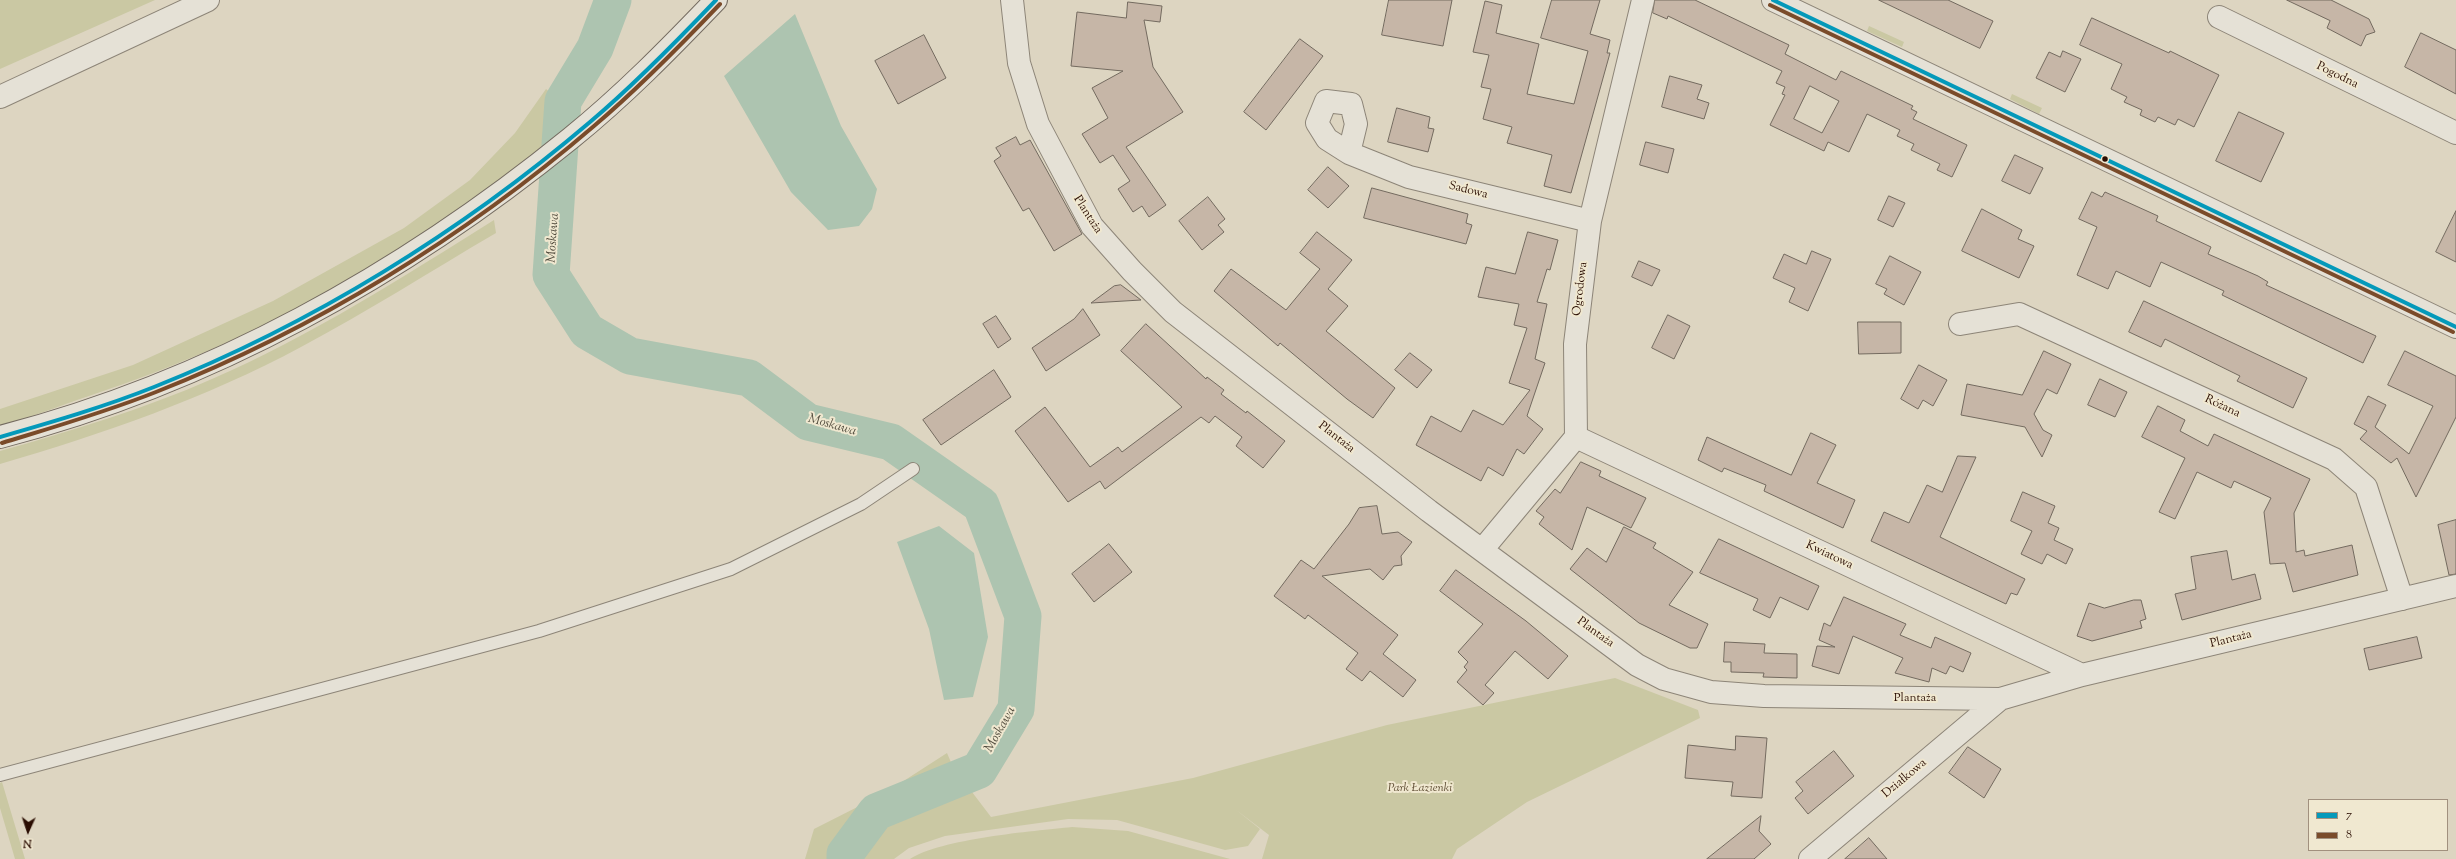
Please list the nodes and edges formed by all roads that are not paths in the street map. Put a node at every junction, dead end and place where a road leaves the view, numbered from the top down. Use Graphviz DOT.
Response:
graph roads {
  1 [pos="208,0"];
  2 [pos="716,0"];
  3 [pos="1012,0"];
  4 [pos="1643,0"];
  5 [pos="1773,0"];
  6 [pos="2219,17"];
  7 [pos="0,97"];
  8 [pos="2456,133"];
  9 [pos="1349,153"];
  10 [pos="1590,221"];
  11 [pos="1960,324"];
  12 [pos="2456,327"];
  13 [pos="0,437"];
  14 [pos="1576,437"];
  15 [pos="914,469"];
  16 [pos="1482,550"];
  17 [pos="2456,586"];
  18 [pos="2402,599"];
  19 [pos="2082,674"];
  20 [pos="2000,699"];
  21 [pos="0,775"];
  22 [pos="1814,858"];
  1 -- 7 [label="street"];
  2 -- 13 [label="street"];
  3 -- 16 [label="street, Plantaża"];
  4 -- 10 [label="street, Ogrodowa"];
  5 -- 12 [label="street"];
  6 -- 8 [label="street, Pogodna"];
  9 -- 10 [label="street, Sadowa"];
  10 -- 14 [label="street, Ogrodowa"];
  11 -- 18 [label="street, Różana"];
  14 -- 16 [label="street"];
  14 -- 19 [label="street, Kwiatowa"];
  15 -- 21 [label="lane"];
  16 -- 20 [label="street, Plantaża"];
  17 -- 18 [label="street, Plantaża"];
  18 -- 19 [label="street, Plantaża"];
  19 -- 20 [label="street, Plantaża"];
  20 -- 22 [label="street, Działkowa"];
}
